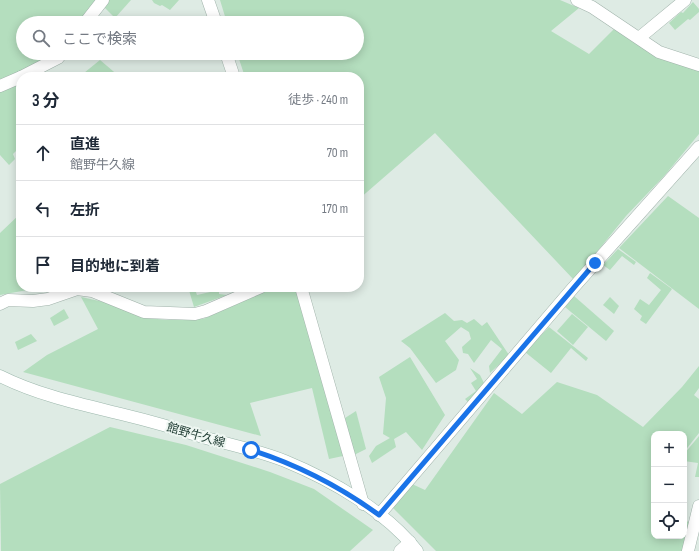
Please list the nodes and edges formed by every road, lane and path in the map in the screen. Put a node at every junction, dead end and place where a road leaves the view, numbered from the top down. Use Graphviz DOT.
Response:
graph roads {
  1 [pos="103,0"];
  2 [pos="208,0"];
  3 [pos="577,0"];
  4 [pos="685,0"];
  5 [pos="90,16"];
  6 [pos="214,16"];
  7 [pos="639,38"];
  8 [pos="55,60"];
  9 [pos="228,60"];
  10 [pos="699,65"];
  11 [pos="40,72"];
  12 [pos="232,72"];
  13 [pos="16,79"];
  14 [pos="0,86"];
  15 [pos="699,147"];
  16 [pos="56,292"];
  17 [pos="94,292"];
  18 [pos="250,292"];
  19 [pos="302,292"];
  20 [pos="0,304"];
  21 [pos="0,376"];
  22 [pos="364,504"];
  23 [pos="699,506"];
  24 [pos="379,515"];
  25 [pos="413,546"];
  26 [pos="400,551"];
  27 [pos="688,551"];
  1 -- 5 [label="street"];
  2 -- 6 [label="street"];
  3 -- 7 [label="street"];
  4 -- 7 [label="street"];
  7 -- 10 [label="street"];
  8 -- 11 [label="street"];
  9 -- 12 [label="street"];
  13 -- 14 [label="street"];
  15 -- 24 [label="street"];
  16 -- 20 [label="street"];
  17 -- 18 [label="street"];
  19 -- 22 [label="street"];
  21 -- 22 [label="street, 館野牛久線"];
  22 -- 24 [label="street, 館野牛久線"];
  23 -- 27 [label="street"];
  24 -- 25 [label="street, 館野牛久線"];
  25 -- 26 [label="street"];
}
